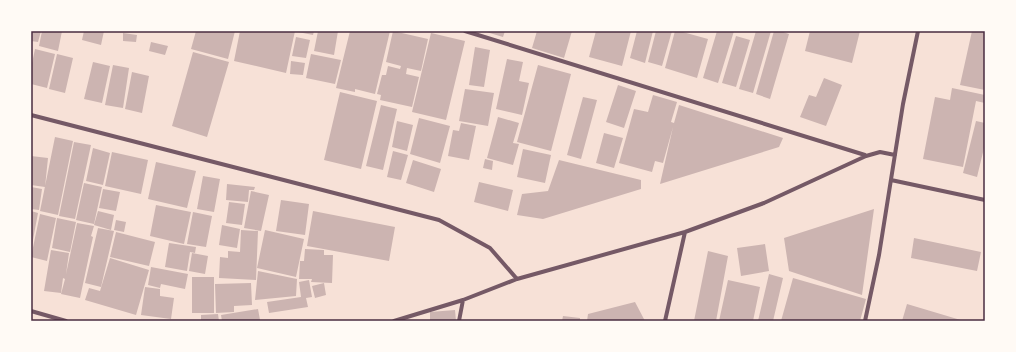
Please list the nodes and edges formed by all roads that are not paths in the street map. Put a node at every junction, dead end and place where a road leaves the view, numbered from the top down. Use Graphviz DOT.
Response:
graph roads {
  1 [pos="465,31"];
  2 [pos="918,31"];
  3 [pos="31,115"];
  4 [pos="895,155"];
  5 [pos="866,156"];
  6 [pos="891,180"];
  7 [pos="985,200"];
  8 [pos="685,232"];
  9 [pos="517,279"];
  10 [pos="463,300"];
  11 [pos="31,311"];
  12 [pos="66,321"];
  13 [pos="394,321"];
  14 [pos="458,321"];
  15 [pos="665,321"];
  16 [pos="865,321"];
  1 -- 5 [label="street"];
  2 -- 4 [label="street"];
  3 -- 9 [label="street"];
  4 -- 5 [label="street"];
  4 -- 6 [label="street"];
  5 -- 8 [label="street"];
  6 -- 7 [label="street"];
  6 -- 16 [label="street"];
  8 -- 9 [label="street"];
  8 -- 15 [label="street"];
  9 -- 10 [label="street"];
  10 -- 13 [label="street"];
  10 -- 14 [label="street"];
  11 -- 12 [label="street"];
}
